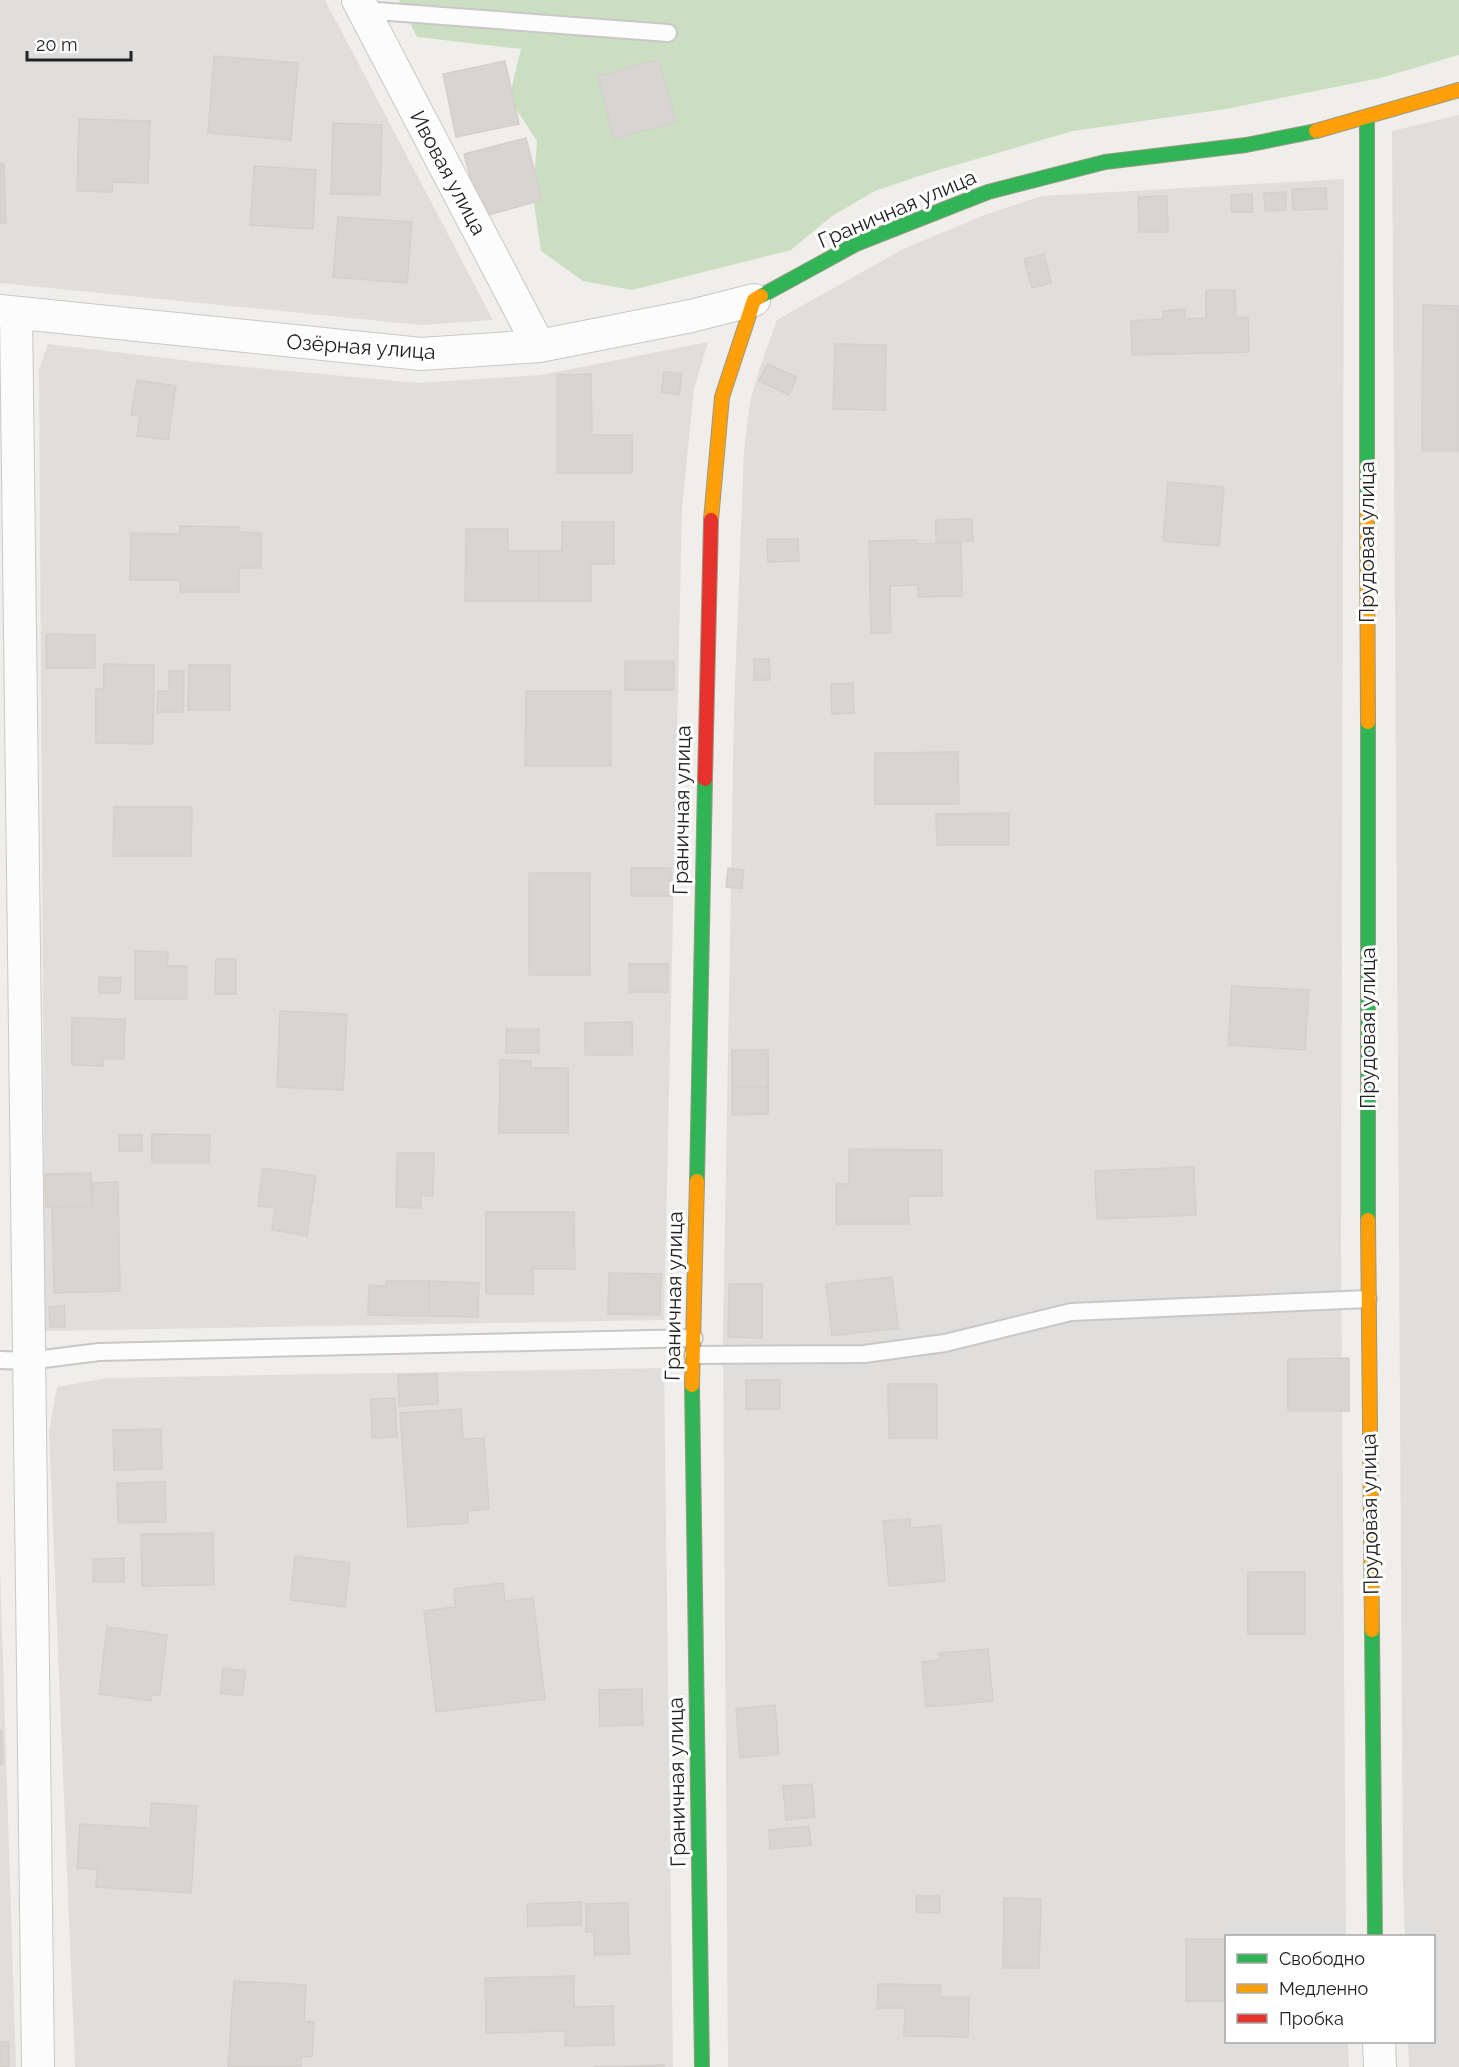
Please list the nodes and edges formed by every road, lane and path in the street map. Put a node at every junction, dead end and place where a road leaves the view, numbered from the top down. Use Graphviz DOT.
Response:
graph roads {
  1 [pos="360,5"];
  2 [pos="669,33"];
  3 [pos="1459,90"];
  4 [pos="1367,119"];
  5 [pos="754,300"];
  6 [pos="8,312"];
  7 [pos="539,346"];
  8 [pos="1368,1299"];
  9 [pos="694,1347"];
  10 [pos="14,1361"];
  11 [pos="1375,1935"];
  12 [pos="1379,2043"];
  13 [pos="38,2067"];
  14 [pos="702,2067"];
  15 [pos="1380,2067"];
  1 -- 2 [label="lane"];
  1 -- 7 [label="street, Ивовая улица"];
  3 -- 4 [label="street, Граничная улица"];
  4 -- 5 [label="street, Граничная улица"];
  4 -- 8 [label="street, Прудовая улица"];
  5 -- 7 [label="street, Озёрная улица"];
  5 -- 9 [label="street, Граничная улица"];
  6 -- 7 [label="street, Озёрная улица"];
  6 -- 10 [label="street"];
  8 -- 9 [label="lane"];
  8 -- 11 [label="street, Прудовая улица"];
  9 -- 10 [label="lane"];
  9 -- 14 [label="street, Граничная улица"];
  10 -- 13 [label="street"];
  12 -- 15 [label="street"];
}
